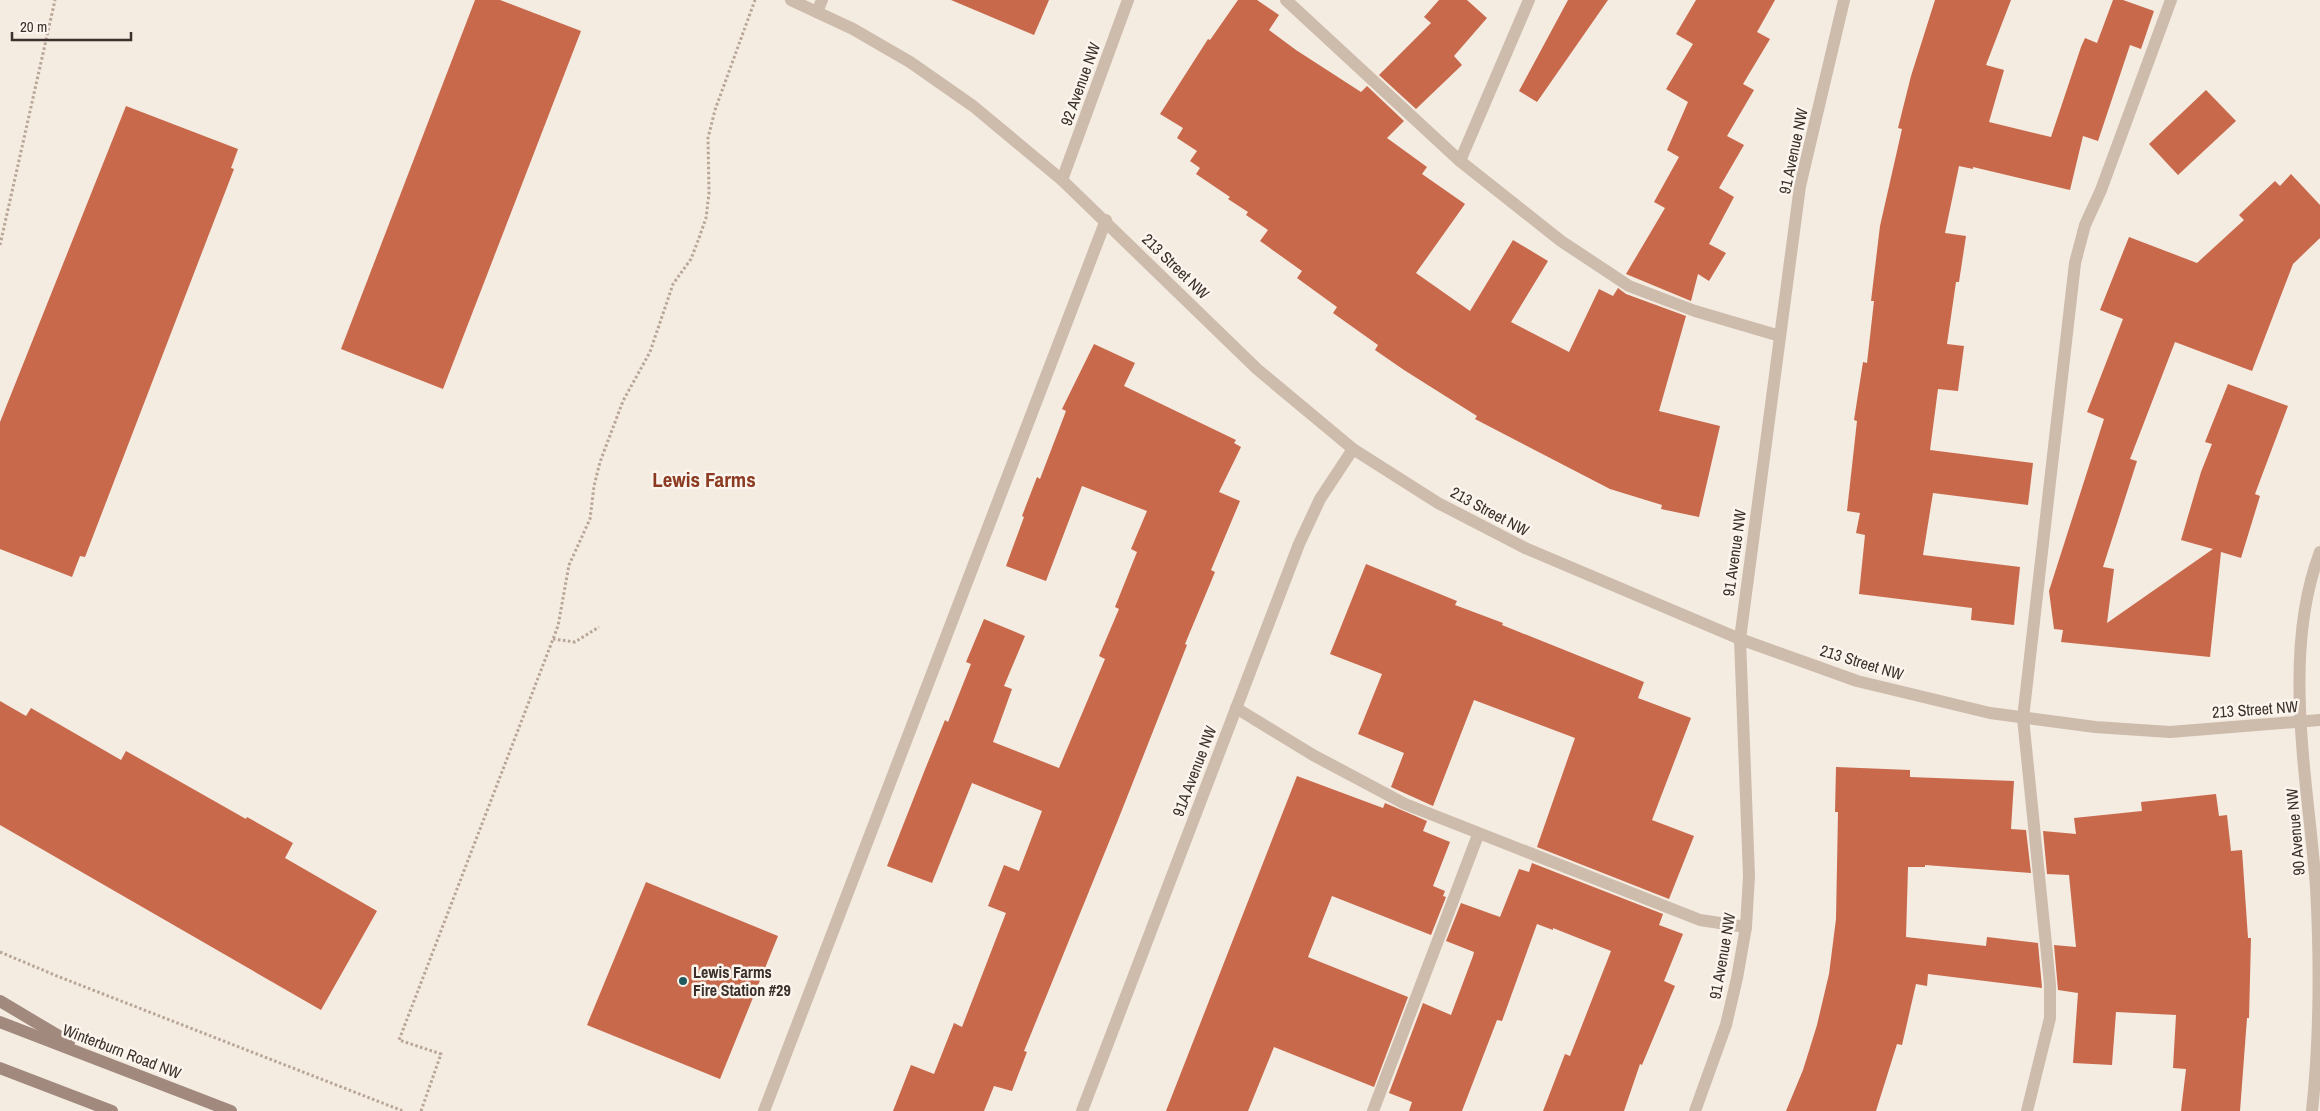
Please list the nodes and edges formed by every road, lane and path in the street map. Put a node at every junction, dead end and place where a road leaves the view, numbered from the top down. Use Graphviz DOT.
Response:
graph roads {
  1 [pos="55,0"];
  2 [pos="755,0"];
  3 [pos="791,0"];
  4 [pos="1128,0"];
  5 [pos="1286,0"];
  6 [pos="1529,0"];
  7 [pos="1844,0"];
  8 [pos="2171,0"];
  9 [pos="820,6"];
  10 [pos="1460,161"];
  11 [pos="1062,180"];
  12 [pos="1106,220"];
  13 [pos="0,245"];
  14 [pos="1780,336"];
  15 [pos="1353,449"];
  16 [pos="2320,552"];
  17 [pos="599,627"];
  18 [pos="553,639"];
  19 [pos="1740,639"];
  20 [pos="1236,708"];
  21 [pos="2023,718"];
  22 [pos="2320,720"];
  23 [pos="2302,722"];
  24 [pos="1478,835"];
  25 [pos="1746,927"];
  26 [pos="0,952"];
  27 [pos="2320,995"];
  28 [pos="0,1001"];
  29 [pos="0,1022"];
  30 [pos="99,1060"];
  31 [pos="0,1068"];
  32 [pos="112,1111"];
  33 [pos="231,1111"];
  34 [pos="403,1111"];
  35 [pos="420,1111"];
  36 [pos="764,1111"];
  37 [pos="1082,1111"];
  38 [pos="1373,1111"];
  39 [pos="1695,1111"];
  40 [pos="2027,1111"];
  41 [pos="2312,1111"];
  1 -- 13 [label="path"];
  2 -- 18 [label="path"];
  3 -- 9 [label="street, 213 Street NW"];
  4 -- 11 [label="street, 92 Avenue NW"];
  5 -- 10 [label="street"];
  6 -- 10 [label="street"];
  7 -- 14 [label="street, 91 Avenue NW"];
  8 -- 21 [label="street"];
  9 -- 11 [label="street, 213 Street NW"];
  10 -- 14 [label="street"];
  11 -- 12 [label="street, 213 Street NW"];
  12 -- 15 [label="street, 213 Street NW"];
  12 -- 36 [label="street"];
  14 -- 19 [label="street, 91 Avenue NW"];
  15 -- 19 [label="street, 213 Street NW"];
  15 -- 20 [label="street, 91A Avenue NW"];
  16 -- 23 [label="street, 90 Avenue NW"];
  17 -- 18 [label="path"];
  18 -- 35 [label="path"];
  19 -- 21 [label="street, 213 Street NW"];
  19 -- 25 [label="street, 91 Avenue NW"];
  20 -- 24 [label="street"];
  20 -- 37 [label="street, 91A Avenue NW"];
  21 -- 23 [label="street, 213 Street NW"];
  21 -- 40 [label="street"];
  22 -- 23 [label="street, 213 Street NW"];
  23 -- 27 [label="street, 90 Avenue NW"];
  24 -- 25 [label="street"];
  24 -- 38 [label="street"];
  25 -- 39 [label="street, 91 Avenue NW"];
  26 -- 34 [label="path"];
  27 -- 41 [label="street, 90 Avenue NW"];
  28 -- 30 [label="main road"];
  29 -- 30 [label="main road, Winterburn Road NW"];
  30 -- 33 [label="main road, Winterburn Road NW"];
  31 -- 32 [label="main road"];
}
